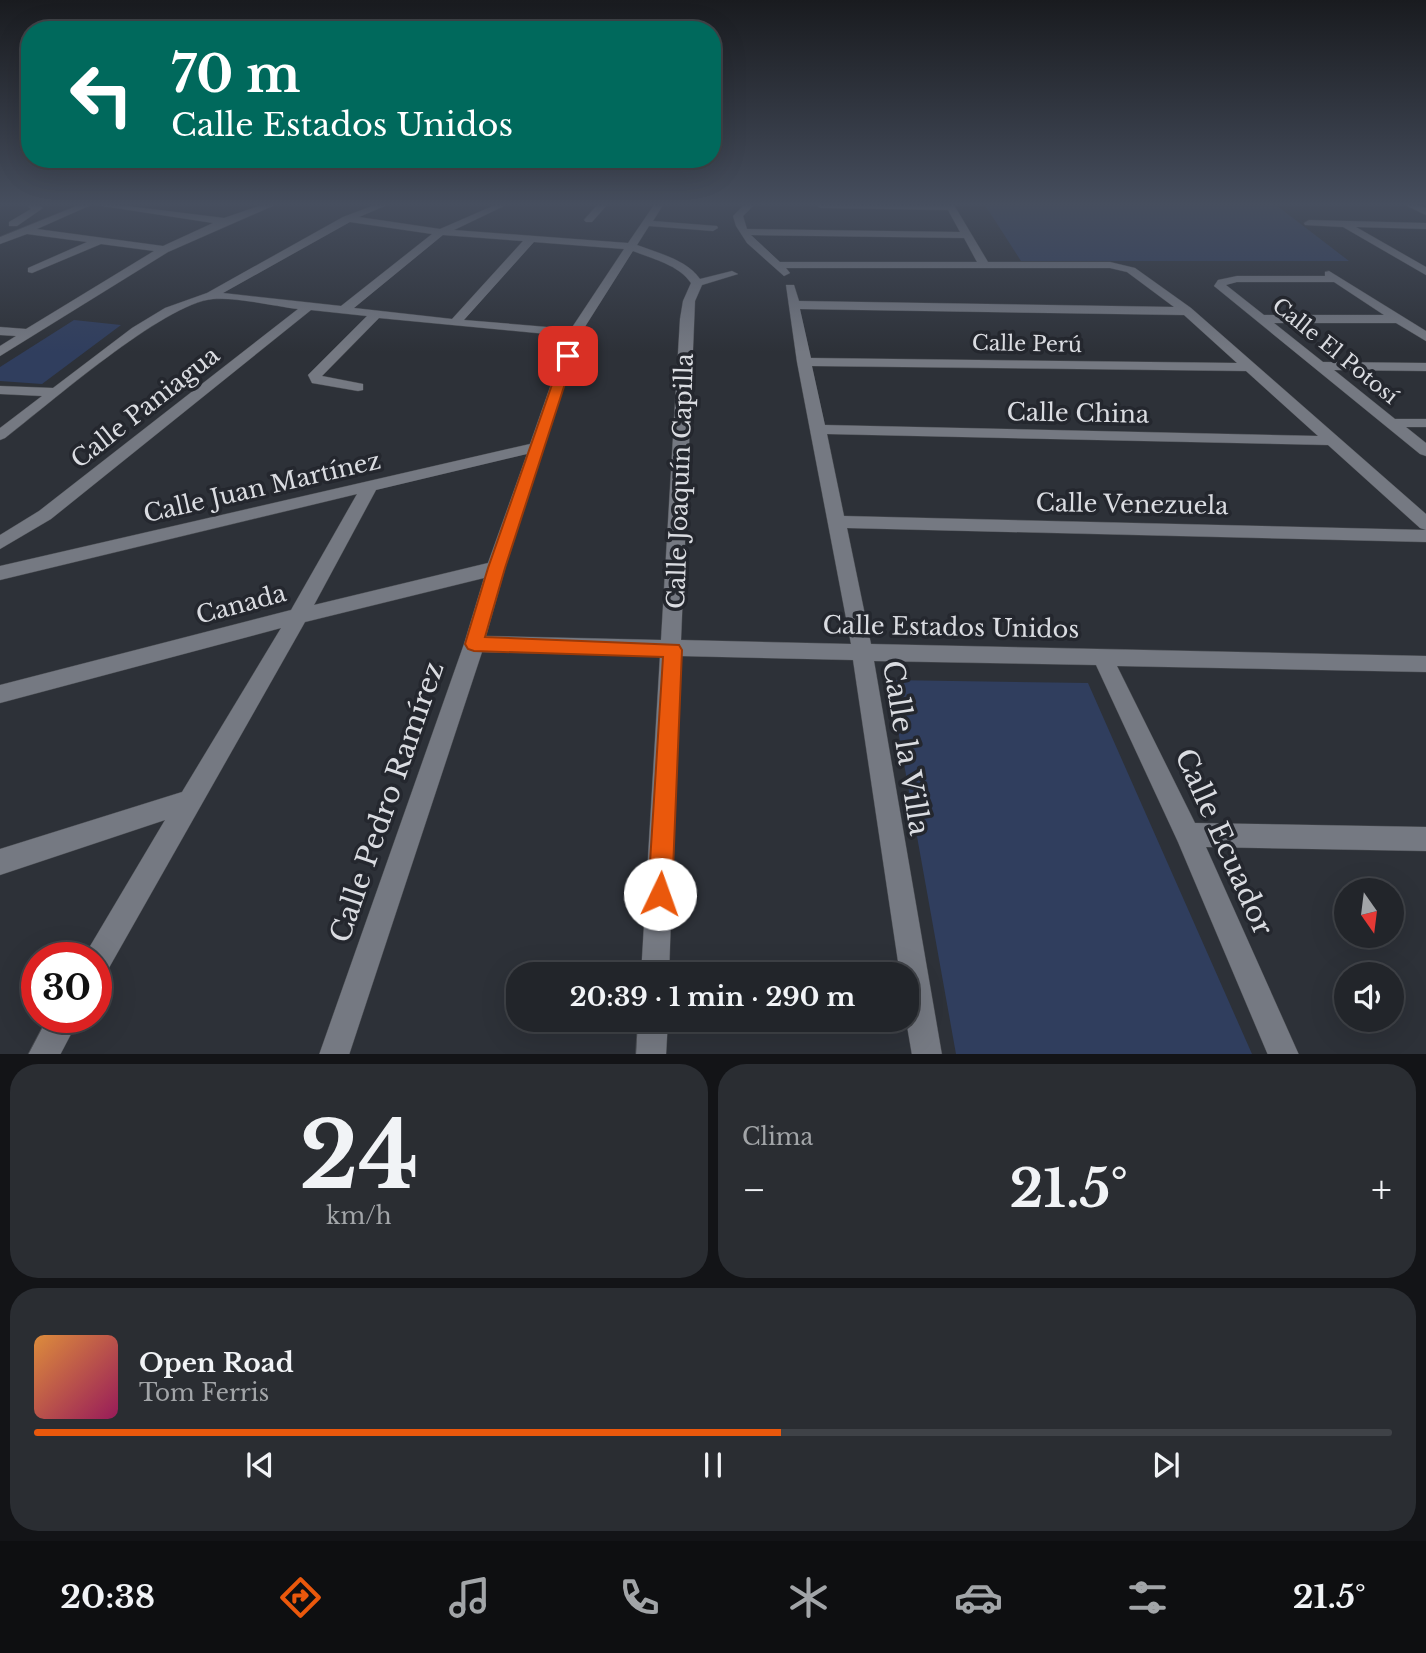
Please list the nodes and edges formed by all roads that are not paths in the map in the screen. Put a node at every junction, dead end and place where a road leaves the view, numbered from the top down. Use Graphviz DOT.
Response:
graph roads {
  1 [pos="68,254"];
  2 [pos="154,254"];
  3 [pos="283,254"];
  4 [pos="413,254"];
  5 [pos="517,254"];
  6 [pos="625,254"];
  7 [pos="650,254"];
  8 [pos="764,254"];
  9 [pos="978,254"];
  10 [pos="1396,254"];
  11 [pos="1426,255"];
  12 [pos="1399,256"];
  13 [pos="779,265"];
  14 [pos="984,265"];
  15 [pos="1321,268"];
  16 [pos="32,270"];
  17 [pos="1426,272"];
  18 [pos="732,274"];
  19 [pos="1338,279"];
  20 [pos="697,283"];
  21 [pos="790,289"];
  22 [pos="211,295"];
  23 [pos="309,306"];
  24 [pos="346,308"];
  25 [pos="1187,311"];
  26 [pos="376,314"];
  27 [pos="1262,319"];
  28 [pos="1399,319"];
  29 [pos="455,323"];
  30 [pos="0,331"];
  31 [pos="28,333"];
  32 [pos="575,333"];
  33 [pos="1426,337"];
  34 [pos="0,352"];
  35 [pos="804,362"];
  36 [pos="1321,366"];
  37 [pos="1426,367"];
  38 [pos="1250,368"];
  39 [pos="358,387"];
  40 [pos="0,390"];
  41 [pos="55,392"];
  42 [pos="1392,423"];
  43 [pos="1426,423"];
  44 [pos="818,429"];
  45 [pos="0,435"];
  46 [pos="1336,441"];
  47 [pos="536,447"];
  48 [pos="1426,451"];
  49 [pos="369,488"];
  50 [pos="837,522"];
  51 [pos="1426,524"];
  52 [pos="1426,536"];
  53 [pos="3,542"];
  54 [pos="496,568"];
  55 [pos="0,573"];
  56 [pos="298,616"];
  57 [pos="474,644"];
  58 [pos="673,650"];
  59 [pos="862,650"];
  60 [pos="1102,656"];
  61 [pos="1426,664"];
  62 [pos="0,694"];
  63 [pos="190,801"];
  64 [pos="1188,835"];
  65 [pos="1426,839"];
  66 [pos="0,862"];
  67 [pos="108,942"];
  68 [pos="656,962"];
  69 [pos="652,1032"];
  70 [pos="56,1033"];
  71 [pos="44,1054"];
  72 [pos="334,1054"];
  73 [pos="651,1054"];
  74 [pos="927,1054"];
  75 [pos="1284,1054"];
  1 -- 16 [label="street"];
  2 -- 31 [label="street"];
  3 -- 22 [label="street"];
  4 -- 24 [label="street"];
  5 -- 29 [label="street"];
  6 -- 32 [label="street, Calle Pedro Ramírez"];
  7 -- 20 [label="street"];
  8 -- 13 [label="street"];
  9 -- 14 [label="street"];
  10 -- 12 [label="street"];
  11 -- 12 [label="street"];
  12 -- 17 [label="street"];
  13 -- 14 [label="street"];
  13 -- 21 [label="street"];
  14 -- 25 [label="street"];
  15 -- 19 [label="street"];
  18 -- 20 [label="street"];
  19 -- 27 [label="street, Calle El Potosí"];
  19 -- 28 [label="street"];
  20 -- 58 [label="street, Calle Joaquín Capilla"];
  21 -- 25 [label="street"];
  21 -- 35 [label="street, Calle la Villa"];
  22 -- 23 [label="street"];
  22 -- 41 [label="street"];
  23 -- 24 [label="street"];
  23 -- 53 [label="street, Calle Paniagua"];
  24 -- 26 [label="street"];
  25 -- 38 [label="street"];
  26 -- 29 [label="street"];
  26 -- 39 [label="street"];
  27 -- 28 [label="street"];
  27 -- 36 [label="street, Calle El Potosí"];
  28 -- 33 [label="street"];
  29 -- 32 [label="street"];
  30 -- 31 [label="street"];
  31 -- 34 [label="street"];
  32 -- 47 [label="street, Calle Pedro Ramírez"];
  35 -- 38 [label="street, Calle Perú"];
  35 -- 44 [label="street, Calle la Villa"];
  36 -- 37 [label="street"];
  36 -- 42 [label="street, Calle El Potosí"];
  38 -- 46 [label="street"];
  40 -- 41 [label="street"];
  41 -- 45 [label="street"];
  42 -- 43 [label="street"];
  42 -- 48 [label="street, Calle El Potosí"];
  44 -- 46 [label="street, Calle China"];
  44 -- 50 [label="street, Calle la Villa"];
  46 -- 51 [label="street"];
  47 -- 49 [label="street, Calle Juan Martínez"];
  47 -- 54 [label="street, Calle Pedro Ramírez"];
  49 -- 55 [label="street, Calle Juan Martínez"];
  49 -- 56 [label="street"];
  50 -- 52 [label="street, Calle Venezuela"];
  50 -- 59 [label="street, Calle la Villa"];
  54 -- 56 [label="street, Canada"];
  54 -- 57 [label="street, Calle Pedro Ramírez"];
  56 -- 62 [label="street, Canada"];
  56 -- 63 [label="street"];
  57 -- 58 [label="street, Calle Estados Unidos"];
  57 -- 72 [label="street, Calle Pedro Ramírez"];
  58 -- 59 [label="street, Calle Estados Unidos"];
  58 -- 68 [label="street, Calle Joaquín Capilla"];
  59 -- 60 [label="street, Calle Estados Unidos"];
  59 -- 74 [label="street, Calle la Villa"];
  60 -- 61 [label="street, Calle Estados Unidos"];
  60 -- 64 [label="street, Calle Ecuador"];
  63 -- 66 [label="street"];
  63 -- 67 [label="street"];
  64 -- 65 [label="street"];
  64 -- 75 [label="street, Calle Ecuador"];
  69 -- 73 [label="street"];
  70 -- 71 [label="street"];
}
